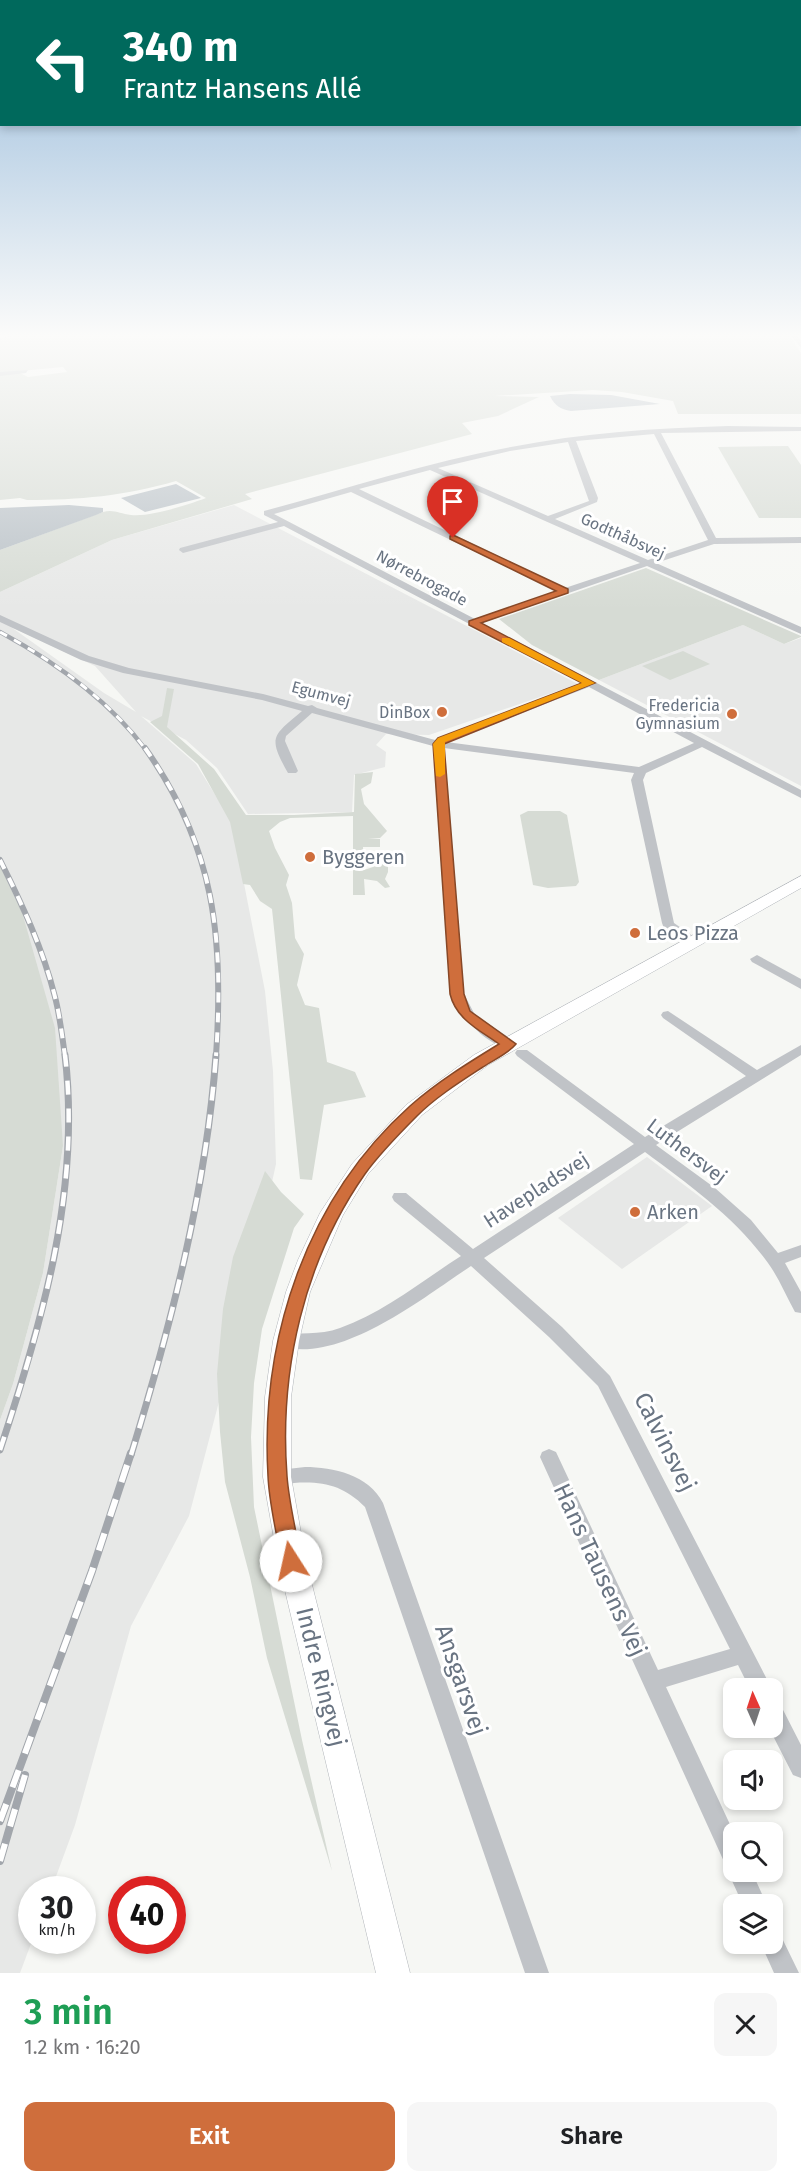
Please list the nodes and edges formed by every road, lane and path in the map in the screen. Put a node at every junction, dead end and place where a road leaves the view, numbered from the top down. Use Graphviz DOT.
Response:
graph roads {
  1 [pos="801,429"];
  2 [pos="656,431"];
  3 [pos="571,439"];
  4 [pos="432,468"];
  5 [pos="354,490"];
  6 [pos="547,519"];
  7 [pos="284,523"];
  8 [pos="801,540"];
  9 [pos="713,541"];
  10 [pos="183,550"];
  11 [pos="647,563"];
  12 [pos="564,591"];
  13 [pos="0,618"];
  14 [pos="472,623"];
  15 [pos="801,632"];
  16 [pos="590,683"];
  17 [pos="312,708"];
  18 [pos="703,743"];
  19 [pos="438,744"];
  20 [pos="292,771"];
  21 [pos="642,771"];
  22 [pos="801,795"];
  23 [pos="801,881"];
  24 [pos="692,942"];
  25 [pos="757,959"];
  26 [pos="801,985"];
  27 [pos="668,1015"];
  28 [pos="515,1049"];
  29 [pos="801,1049"];
  30 [pos="756,1076"];
  31 [pos="644,1145"];
  32 [pos="400,1197"];
  33 [pos="801,1251"];
  34 [pos="471,1257"];
  35 [pos="775,1260"];
  36 [pos="801,1307"];
  37 [pos="286,1341"];
  38 [pos="549,1457"];
  39 [pos="277,1477"];
  40 [pos="744,1654"];
  41 [pos="756,1678"];
  42 [pos="652,1682"];
  43 [pos="783,1732"];
  44 [pos="801,1767"];
  45 [pos="723,1834"];
  46 [pos="778,1954"];
  47 [pos="393,1973"];
  48 [pos="537,1973"];
  49 [pos="787,1973"];
  1 -- 2 [label="street"];
  2 -- 3 [label="street"];
  2 -- 9 [label="street"];
  3 -- 4 [label="street"];
  3 -- 6 [label="street"];
  4 -- 5 [label="street"];
  4 -- 6 [label="street, Godthåbsvej"];
  5 -- 7 [label="street, Nørrebrogade"];
  5 -- 12 [label="street"];
  6 -- 11 [label="street, Godthåbsvej"];
  7 -- 10 [label="street"];
  7 -- 14 [label="street, Nørrebrogade"];
  8 -- 9 [label="street"];
  9 -- 11 [label="street"];
  11 -- 12 [label="street"];
  11 -- 15 [label="street, Godthåbsvej"];
  12 -- 14 [label="street"];
  13 -- 17 [label="street, Egumvej"];
  14 -- 16 [label="street, Nørrebrogade"];
  16 -- 18 [label="street, Nørrebrogade"];
  16 -- 19 [label="street"];
  17 -- 19 [label="street, Egumvej"];
  17 -- 20 [label="street"];
  18 -- 21 [label="street"];
  18 -- 22 [label="street, Nørrebrogade"];
  19 -- 21 [label="street, Egumvej"];
  19 -- 28 [label="street, Luthersvej"];
  21 -- 24 [label="street"];
  23 -- 24 [label="street, Indre Ringvej"];
  24 -- 28 [label="street, Indre Ringvej"];
  25 -- 26 [label="street"];
  27 -- 30 [label="street"];
  28 -- 31 [label="street, Luthersvej"];
  28 -- 37 [label="street, Indre Ringvej"];
  29 -- 30 [label="street, Havepladsvej"];
  30 -- 31 [label="street, Havepladsvej"];
  31 -- 34 [label="street, Havepladsvej"];
  31 -- 35 [label="street, Luthersvej"];
  32 -- 34 [label="street, Calvinsvej"];
  33 -- 35 [label="street"];
  34 -- 37 [label="street, Havepladsvej"];
  34 -- 40 [label="street, Calvinsvej"];
  35 -- 36 [label="street, Luthersvej"];
  37 -- 39 [label="street, Indre Ringvej"];
  38 -- 42 [label="street, Hans Tausens Vej"];
  39 -- 47 [label="street, Indre Ringvej"];
  39 -- 48 [label="street, Ansgarsvej"];
  40 -- 41 [label="street, Calvinsvej"];
  40 -- 42 [label="street"];
  42 -- 45 [label="street, Hans Tausens Vej"];
  43 -- 44 [label="street"];
  46 -- 49 [label="street"];
}
